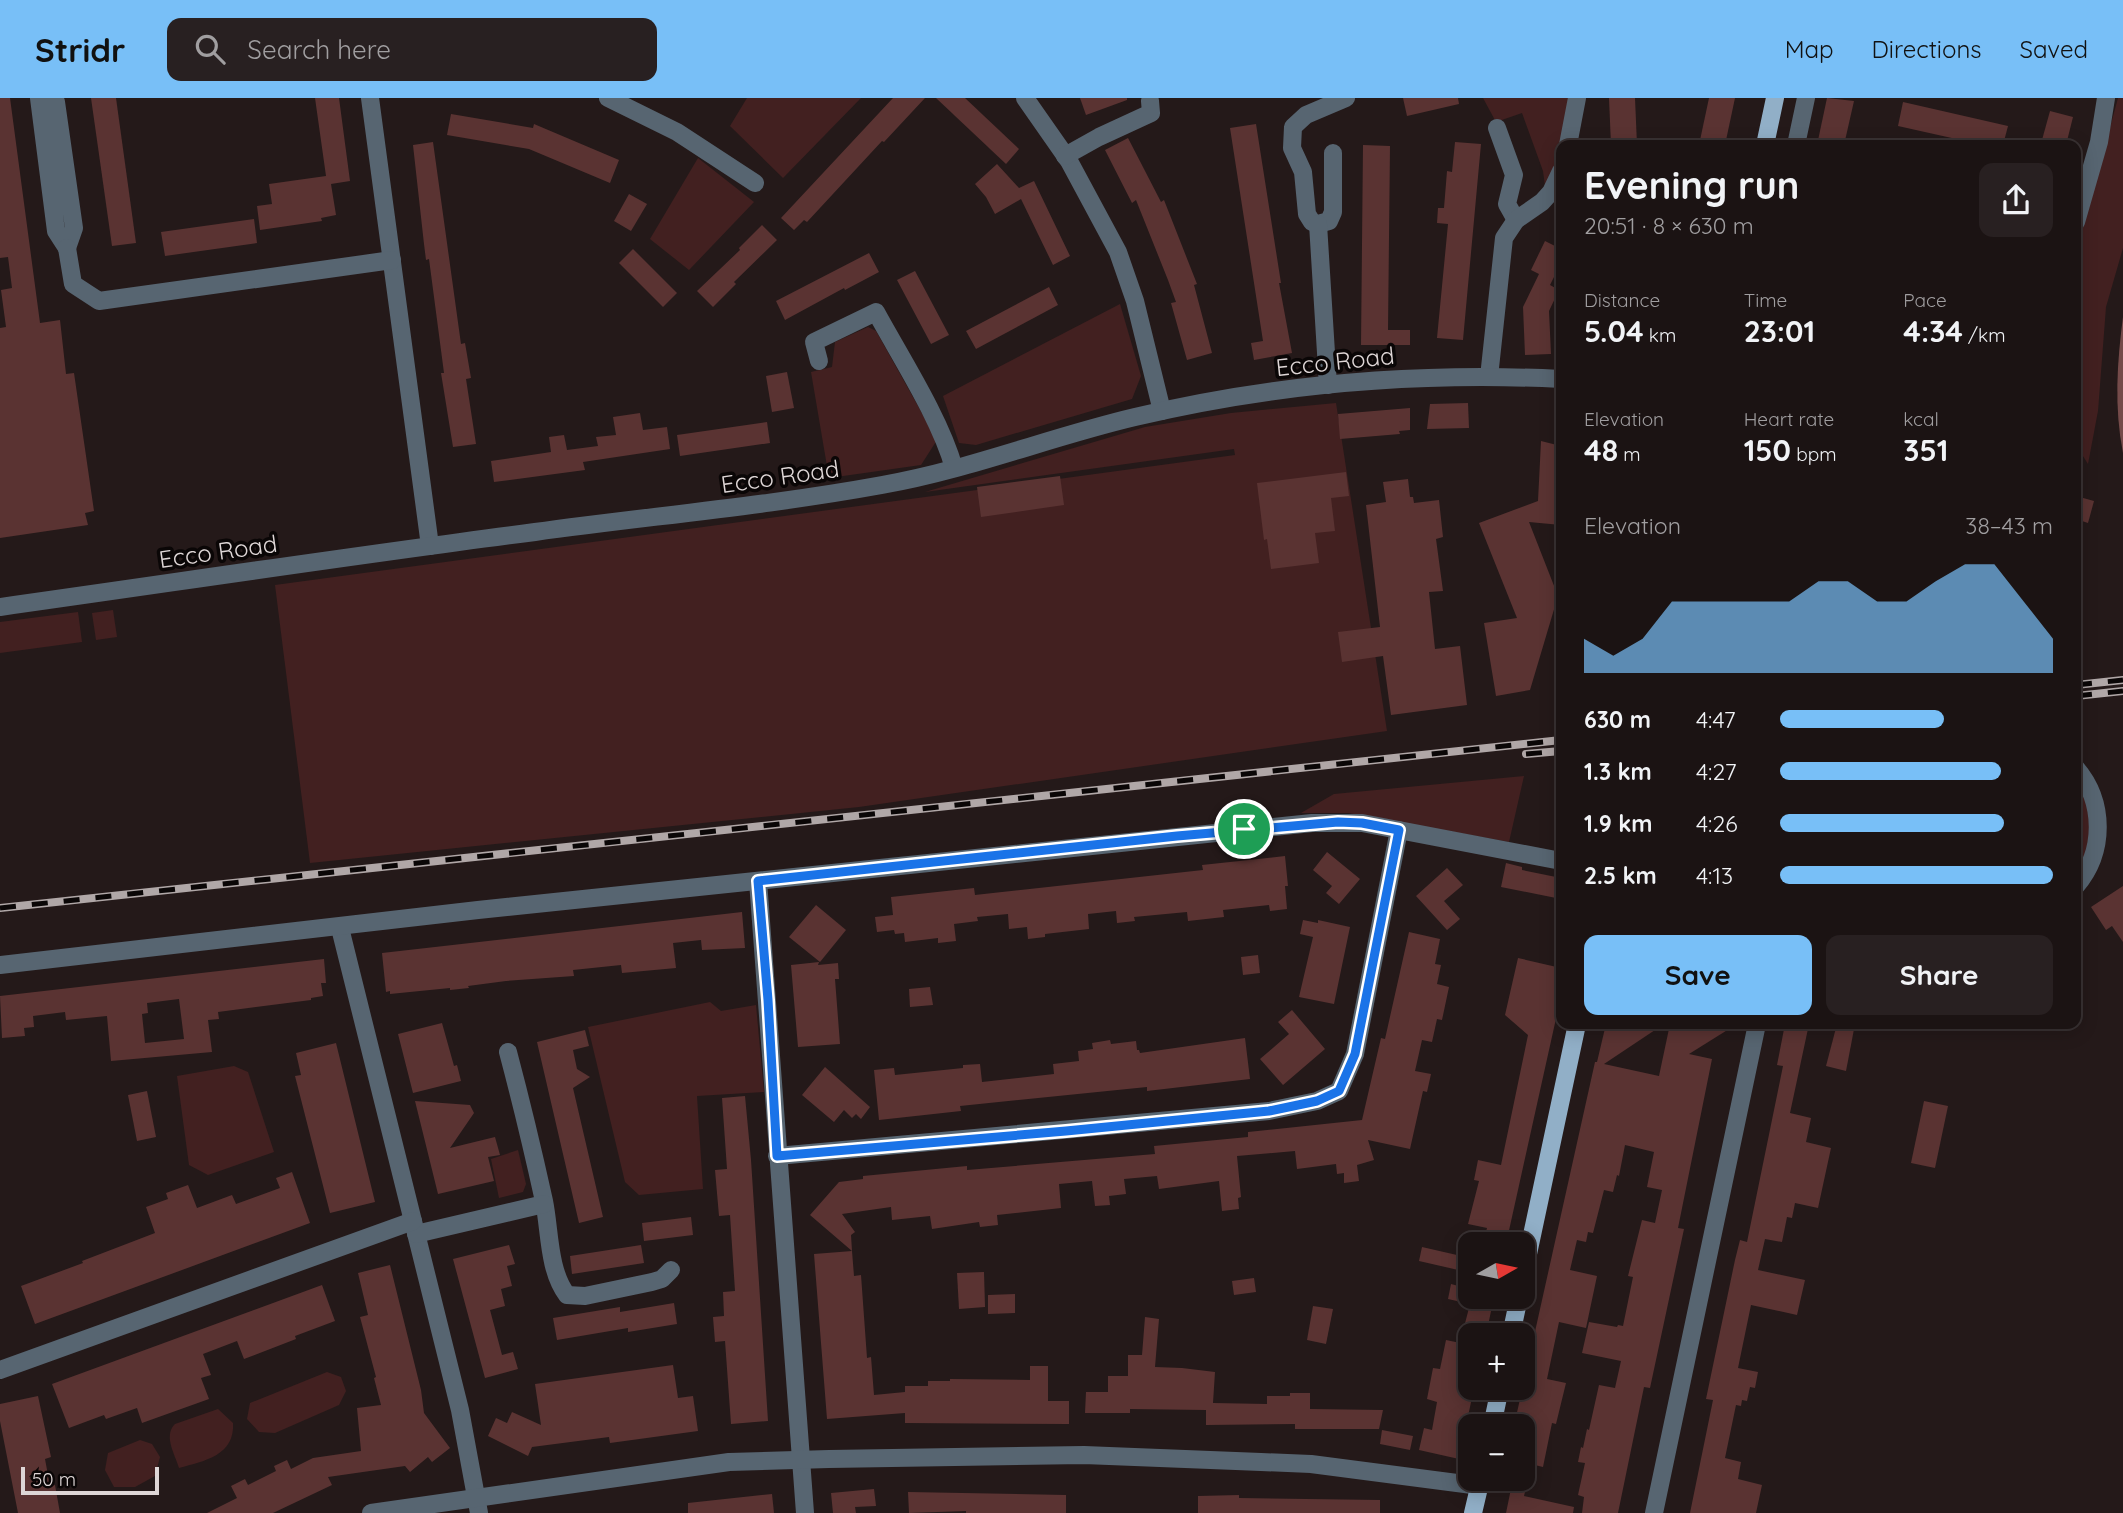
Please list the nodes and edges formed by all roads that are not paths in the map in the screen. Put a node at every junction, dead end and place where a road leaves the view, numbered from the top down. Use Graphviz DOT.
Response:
graph roads {
  1 [pos="39,98"];
  2 [pos="54,98"];
  3 [pos="370,98"];
  4 [pos="608,98"];
  5 [pos="1025,98"];
  6 [pos="1346,98"];
  7 [pos="1775,98"];
  8 [pos="1806,98"];
  9 [pos="2106,98"];
  10 [pos="1150,101"];
  11 [pos="1577,102"];
  12 [pos="1497,128"];
  13 [pos="1569,140"];
  14 [pos="1766,140"];
  15 [pos="1797,140"];
  16 [pos="1333,153"];
  17 [pos="1065,156"];
  18 [pos="1556,182"];
  19 [pos="755,183"];
  20 [pos="2081,205"];
  21 [pos="1516,220"];
  22 [pos="1318,224"];
  23 [pos="67,248"];
  24 [pos="392,260"];
  25 [pos="819,361"];
  26 [pos="1489,377"];
  27 [pos="1556,379"];
  28 [pos="1328,385"];
  29 [pos="1162,411"];
  30 [pos="954,468"];
  31 [pos="430,546"];
  32 [pos="0,607"];
  33 [pos="2081,776"];
  34 [pos="1399,830"];
  35 [pos="1556,861"];
  36 [pos="2081,878"];
  37 [pos="758,881"];
  38 [pos="340,928"];
  39 [pos="0,965"];
  40 [pos="1576,1029"];
  41 [pos="1756,1029"];
  42 [pos="508,1052"];
  43 [pos="777,1156"];
  44 [pos="544,1204"];
  45 [pos="415,1228"];
  46 [pos="1533,1232"];
  47 [pos="671,1270"];
  48 [pos="0,1370"];
  49 [pos="800,1459"];
  50 [pos="1458,1480"];
  51 [pos="1478,1491"];
  52 [pos="478,1506"];
  53 [pos="371,1513"];
  54 [pos="804,1513"];
  55 [pos="1473,1513"];
  56 [pos="1654,1513"];
  1 -- 23 [label="street"];
  2 -- 23 [label="street"];
  3 -- 24 [label="street"];
  4 -- 19 [label="street"];
  5 -- 17 [label="street"];
  6 -- 22 [label="street"];
  7 -- 14 [label="main road"];
  8 -- 15 [label="street"];
  9 -- 20 [label="street"];
  10 -- 17 [label="street"];
  11 -- 13 [label="street"];
  12 -- 21 [label="street"];
  16 -- 22 [label="street"];
  17 -- 29 [label="street"];
  18 -- 21 [label="street"];
  21 -- 26 [label="street"];
  22 -- 28 [label="street"];
  23 -- 24 [label="street"];
  24 -- 31 [label="street"];
  25 -- 30 [label="street"];
  26 -- 27 [label="street, Ecco Road"];
  26 -- 28 [label="street, Ecco Road"];
  28 -- 29 [label="street, Ecco Road"];
  29 -- 30 [label="street, Ecco Road"];
  30 -- 31 [label="street, Ecco Road"];
  31 -- 32 [label="street, Ecco Road"];
  33 -- 36 [label="street"];
  34 -- 35 [label="street"];
  34 -- 37 [label="street"];
  34 -- 43 [label="street"];
  37 -- 38 [label="street"];
  37 -- 43 [label="street"];
  38 -- 39 [label="street"];
  38 -- 45 [label="street"];
  40 -- 46 [label="main road"];
  41 -- 56 [label="street"];
  42 -- 44 [label="street"];
  43 -- 49 [label="street"];
  44 -- 45 [label="street"];
  44 -- 47 [label="street"];
  45 -- 48 [label="street"];
  45 -- 52 [label="street"];
  49 -- 50 [label="street"];
  49 -- 52 [label="street"];
  49 -- 54 [label="street"];
  51 -- 55 [label="main road"];
  52 -- 53 [label="street"];
}
